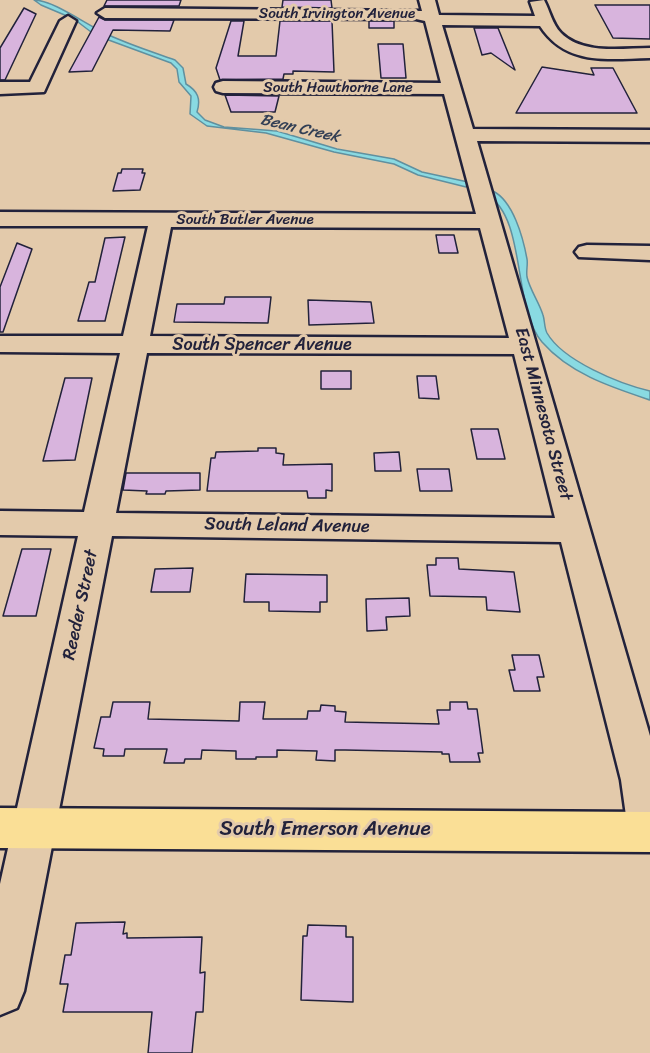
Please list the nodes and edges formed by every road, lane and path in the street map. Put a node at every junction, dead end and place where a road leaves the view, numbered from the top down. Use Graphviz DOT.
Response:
graph roads {
  1 [pos="538,0"];
  2 [pos="429,10"];
  3 [pos="105,13"];
  4 [pos="68,21"];
  5 [pos="546,21"];
  6 [pos="650,53"];
  7 [pos="223,87"];
  8 [pos="0,88"];
  9 [pos="453,89"];
  10 [pos="465,135"];
  11 [pos="650,136"];
  12 [pos="0,219"];
  13 [pos="161,220"];
  14 [pos="489,221"];
  15 [pos="587,252"];
  16 [pos="650,253"];
  17 [pos="0,344"];
  18 [pos="134,344"];
  19 [pos="525,346"];
  20 [pos="0,523"];
  21 [pos="98,524"];
  22 [pos="574,530"];
  23 [pos="17,828"];
  24 [pos="650,831"];
  25 [pos="0,991"];
  1 -- 5 [label="street"];
  2 -- 3 [label="street, South Irvington Avenue"];
  2 -- 5 [label="street, South Irvington Avenue"];
  2 -- 9 [label="street, East Minnesota Street"];
  4 -- 8 [label="street"];
  5 -- 6 [label="street"];
  7 -- 9 [label="street, South Hawthorne Lane"];
  9 -- 10 [label="street, East Minnesota Street"];
  10 -- 11 [label="street"];
  10 -- 14 [label="street, East Minnesota Street"];
  12 -- 13 [label="street, South Butler Avenue"];
  13 -- 14 [label="street, South Butler Avenue"];
  13 -- 18 [label="street, Reeder Street"];
  14 -- 19 [label="street, East Minnesota Street"];
  15 -- 16 [label="street"];
  17 -- 18 [label="street, South Spencer Avenue"];
  18 -- 19 [label="street, South Spencer Avenue"];
  18 -- 21 [label="street, Reeder Street"];
  19 -- 22 [label="street, East Minnesota Street"];
  20 -- 21 [label="street, South Leland Avenue"];
  21 -- 22 [label="street, South Leland Avenue"];
  21 -- 23 [label="street, Reeder Street"];
  22 -- 24 [label="street, East Minnesota Street"];
  23 -- 24 [label="main road, South Emerson Avenue"];
  23 -- 25 [label="street, Reeder Street"];
}
